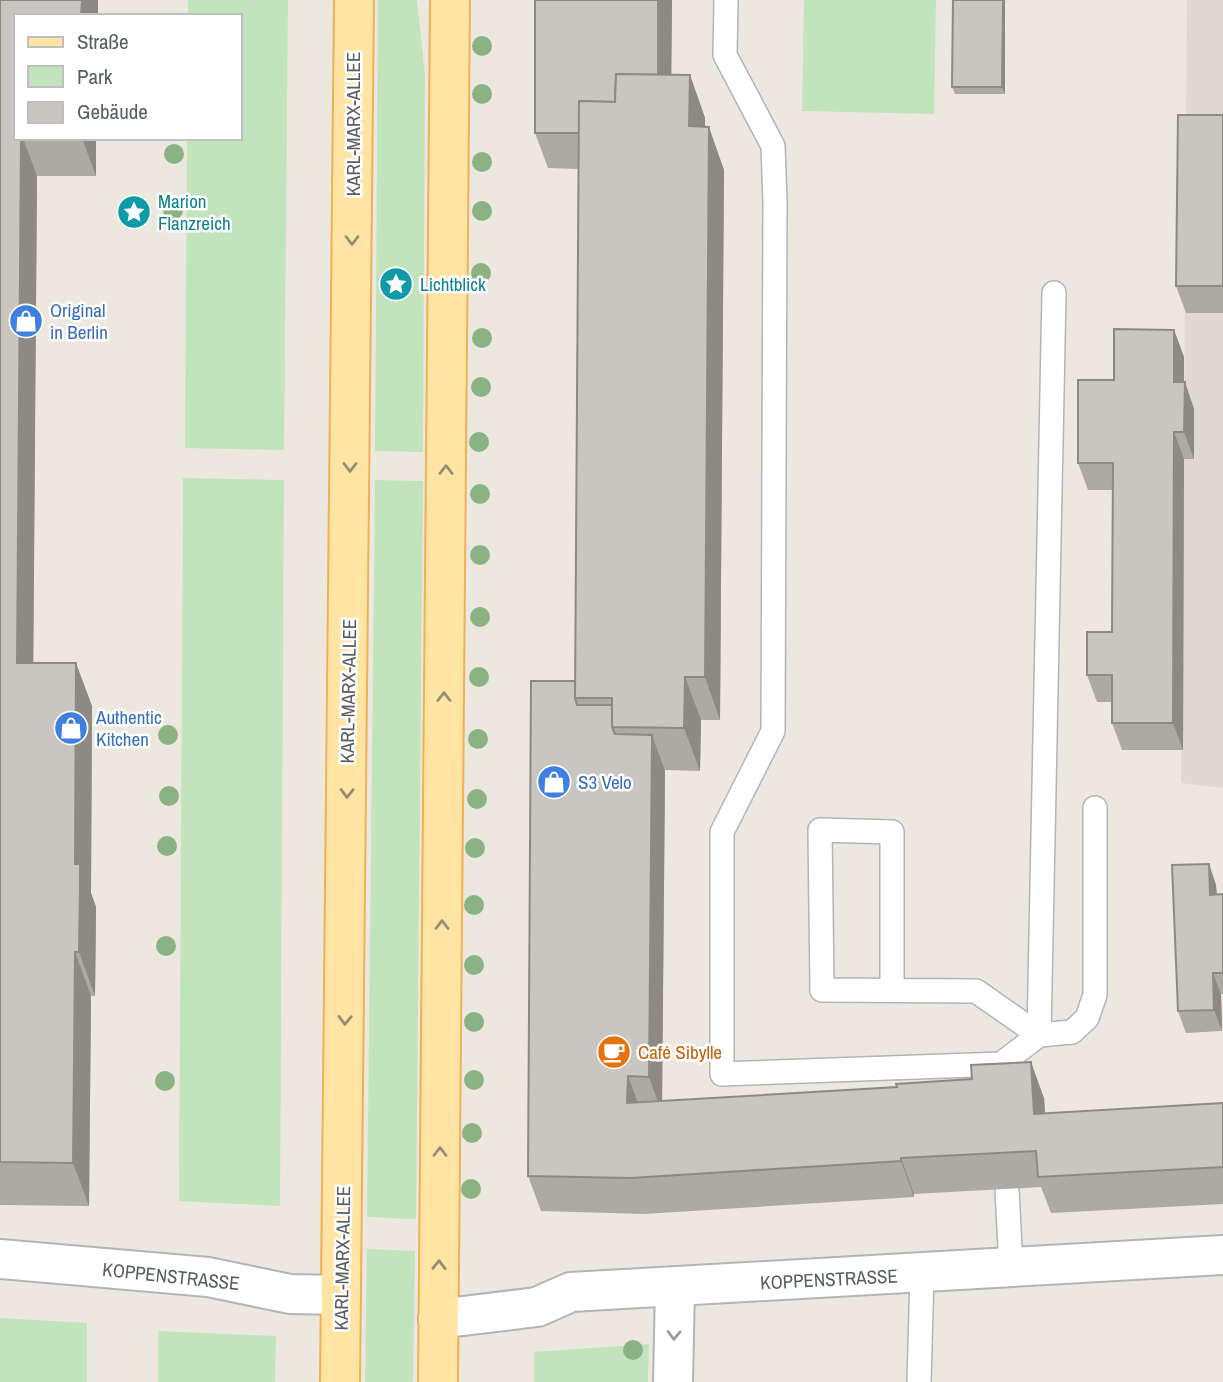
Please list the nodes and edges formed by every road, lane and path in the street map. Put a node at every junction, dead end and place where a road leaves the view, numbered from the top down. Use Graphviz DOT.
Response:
graph roads {
  1 [pos="354,0"];
  2 [pos="450,0"];
  3 [pos="726,0"];
  4 [pos="1054,293"];
  5 [pos="1095,808"];
  6 [pos="892,990"];
  7 [pos="1039,1035"];
  8 [pos="1000,1063"];
  9 [pos="1002,1088"];
  10 [pos="1007,1189"];
  11 [pos="1223,1255"];
  12 [pos="0,1259"];
  13 [pos="1011,1268"];
  14 [pos="922,1273"];
  15 [pos="675,1288"];
  16 [pos="341,1295"];
  17 [pos="438,1319"];
  18 [pos="340,1382"];
  19 [pos="438,1382"];
  20 [pos="673,1382"];
  21 [pos="919,1382"];
  1 -- 16 [label="main road, KARL-MARX-ALLEE, one-way"];
  17 -- 2 [label="main road, one-way"];
  3 -- 8 [label="lane"];
  4 -- 7 [label="lane"];
  5 -- 7 [label="lane"];
  6 -- 6 [label="lane"];
  6 -- 7 [label="lane"];
  7 -- 8 [label="lane"];
  8 -- 9 [label="lane"];
  10 -- 13 [label="lane"];
  11 -- 13 [label="street, KOPPENSTRASSE"];
  12 -- 16 [label="street, KOPPENSTRASSE"];
  13 -- 14 [label="street, KOPPENSTRASSE"];
  14 -- 15 [label="street, KOPPENSTRASSE"];
  14 -- 21 [label="lane"];
  15 -- 17 [label="street, KOPPENSTRASSE"];
  15 -- 20 [label="street, one-way"];
  16 -- 18 [label="main road, KARL-MARX-ALLEE"];
  17 -- 19 [label="main road"];
}
